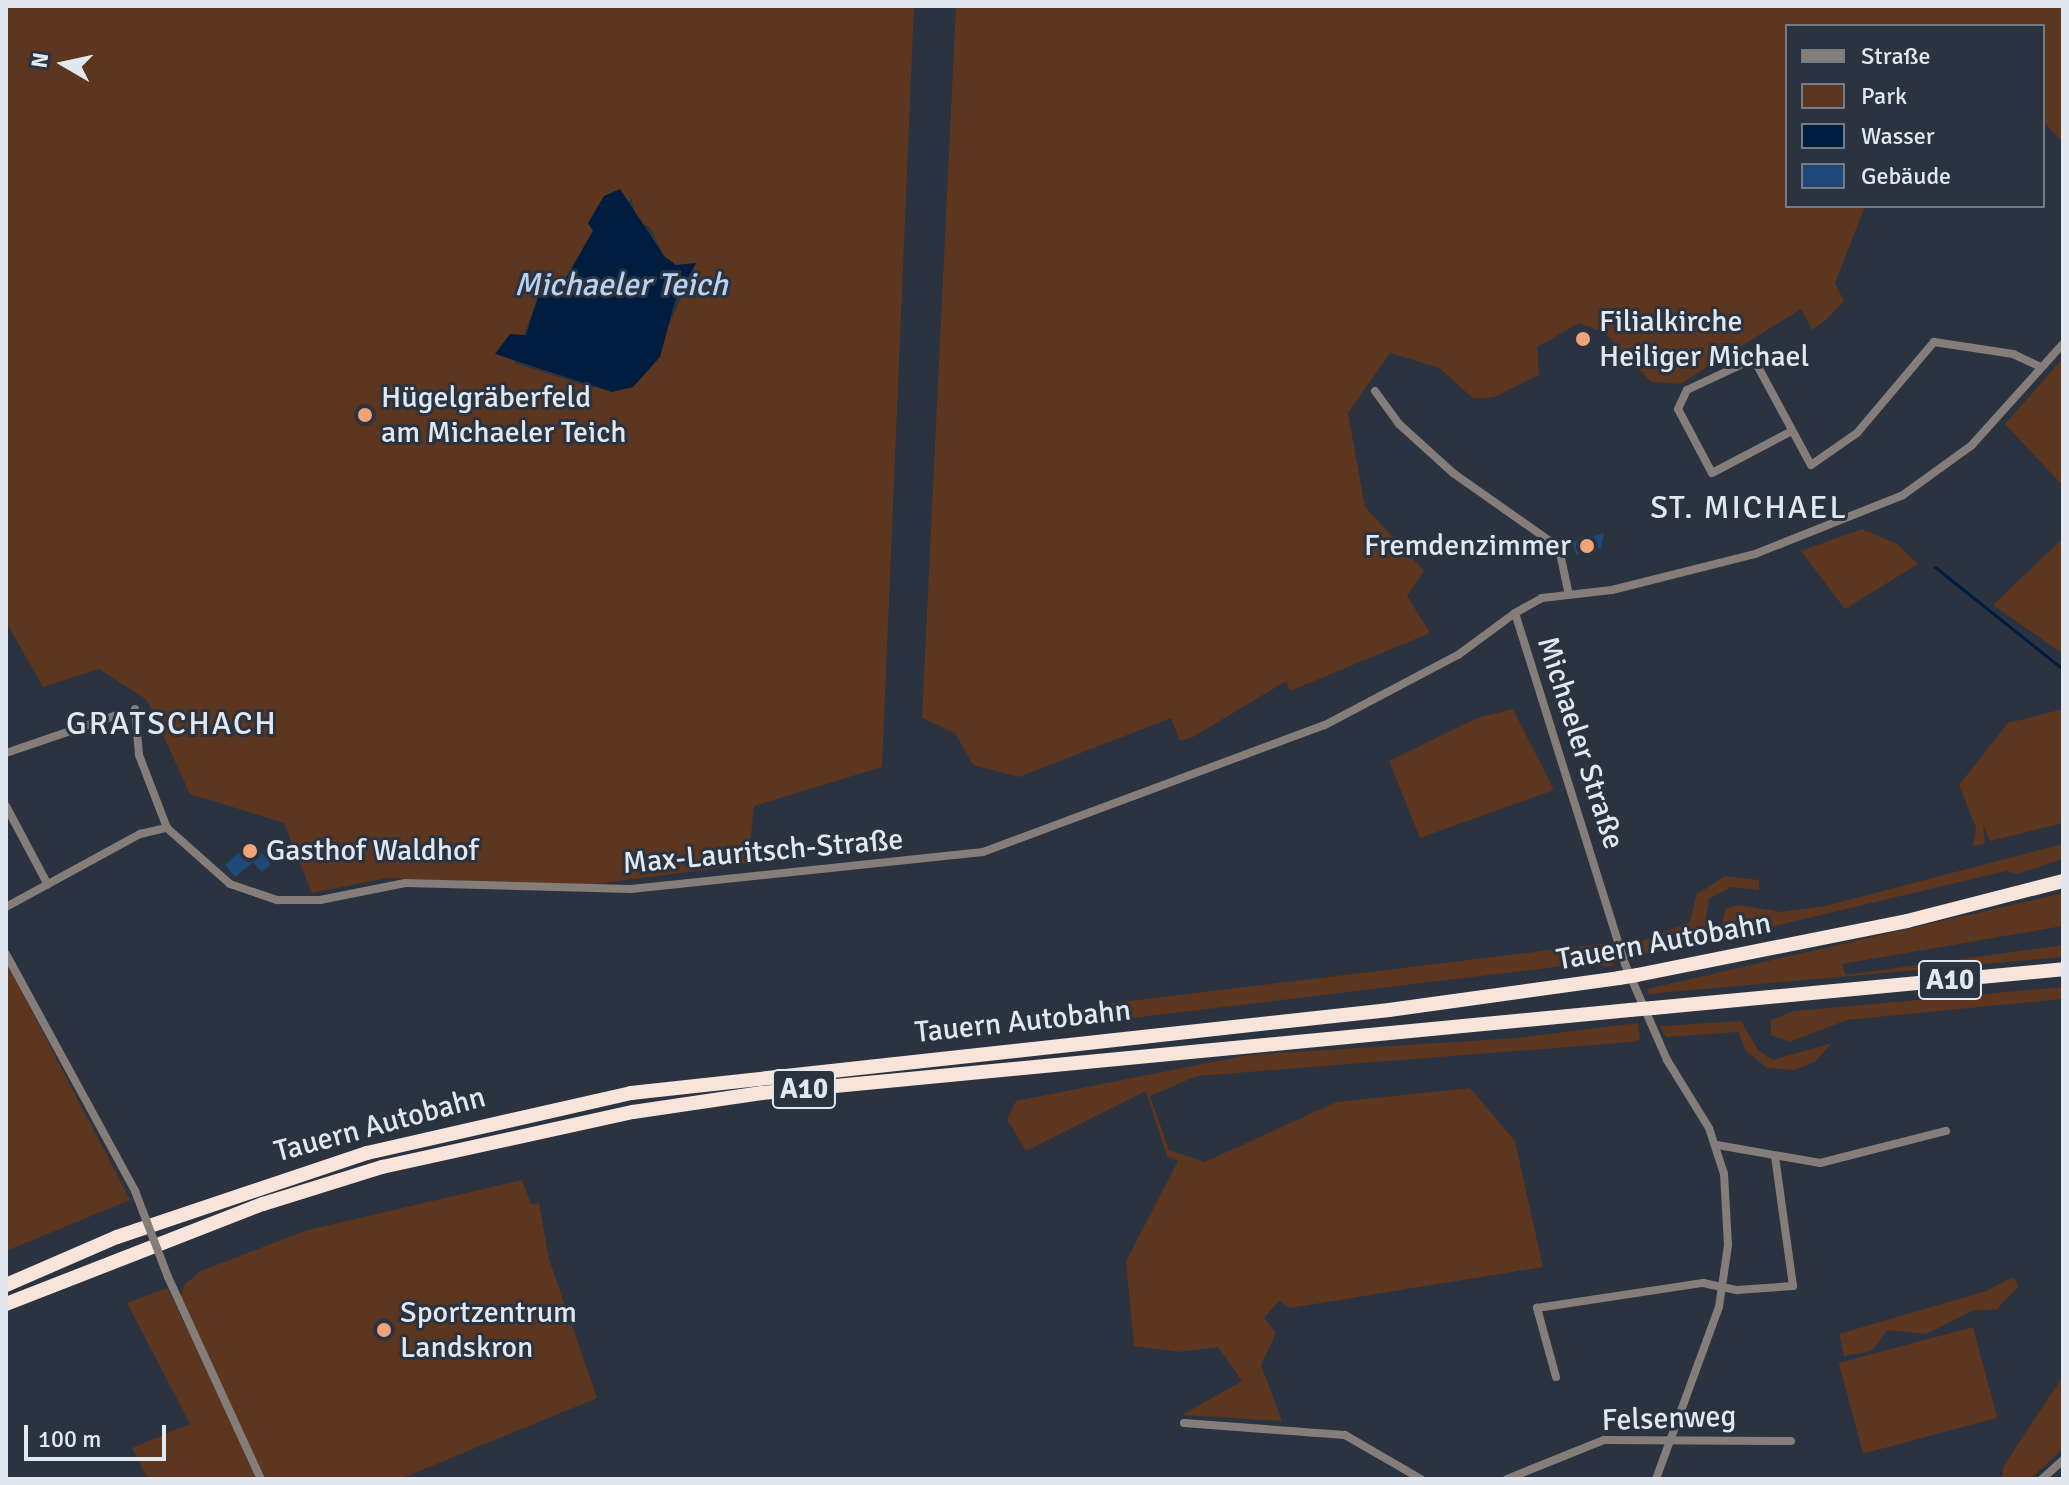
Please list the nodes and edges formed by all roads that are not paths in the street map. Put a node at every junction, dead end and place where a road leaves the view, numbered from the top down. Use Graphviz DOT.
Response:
graph roads {
  1 [pos="2063,344"];
  2 [pos="2039,366"];
  3 [pos="1375,391"];
  4 [pos="1792,431"];
  5 [pos="1568,592"];
  6 [pos="1515,613"];
  7 [pos="135,709"];
  8 [pos="117,715"];
  9 [pos="6,753"];
  10 [pos="6,806"];
  11 [pos="167,828"];
  12 [pos="2063,881"];
  13 [pos="48,885"];
  14 [pos="6,907"];
  15 [pos="6,954"];
  16 [pos="2063,969"];
  17 [pos="1946,1131"];
  18 [pos="1717,1145"];
  19 [pos="1775,1156"];
  20 [pos="6,1285"];
  21 [pos="1723,1287"];
  22 [pos="6,1304"];
  23 [pos="1556,1377"];
  24 [pos="1184,1423"];
  25 [pos="1671,1439"];
  26 [pos="1791,1441"];
  27 [pos="2063,1460"];
  28 [pos="261,1479"];
  29 [pos="1421,1479"];
  30 [pos="1507,1479"];
  31 [pos="1656,1479"];
  32 [pos="2042,1479"];
  1 -- 2 [label="street, Michaeler Straße"];
  2 -- 4 [label="street"];
  2 -- 5 [label="street, Michaeler Straße"];
  3 -- 5 [label="street"];
  4 -- 4 [label="street"];
  5 -- 6 [label="street, Michaeler Straße"];
  6 -- 11 [label="street, Max-Lauritsch-Straße"];
  6 -- 18 [label="street, Michaeler Straße"];
  7 -- 11 [label="street"];
  8 -- 9 [label="street"];
  10 -- 13 [label="street"];
  11 -- 13 [label="street"];
  12 -- 20 [label="highway, Tauern Autobahn / A10, bridge"];
  13 -- 14 [label="street"];
  15 -- 28 [label="street, bridge"];
  16 -- 22 [label="highway, Tauern Autobahn / A10, bridge"];
  17 -- 19 [label="street"];
  18 -- 19 [label="street"];
  18 -- 21 [label="street, Michaeler Straße"];
  19 -- 21 [label="street"];
  21 -- 23 [label="street"];
  21 -- 25 [label="street, Michaeler Straße"];
  24 -- 29 [label="street"];
  25 -- 26 [label="street, Felsenweg"];
  25 -- 30 [label="street, Felsenweg"];
  25 -- 31 [label="street, Michaeler Straße"];
  27 -- 32 [label="street"];
}
